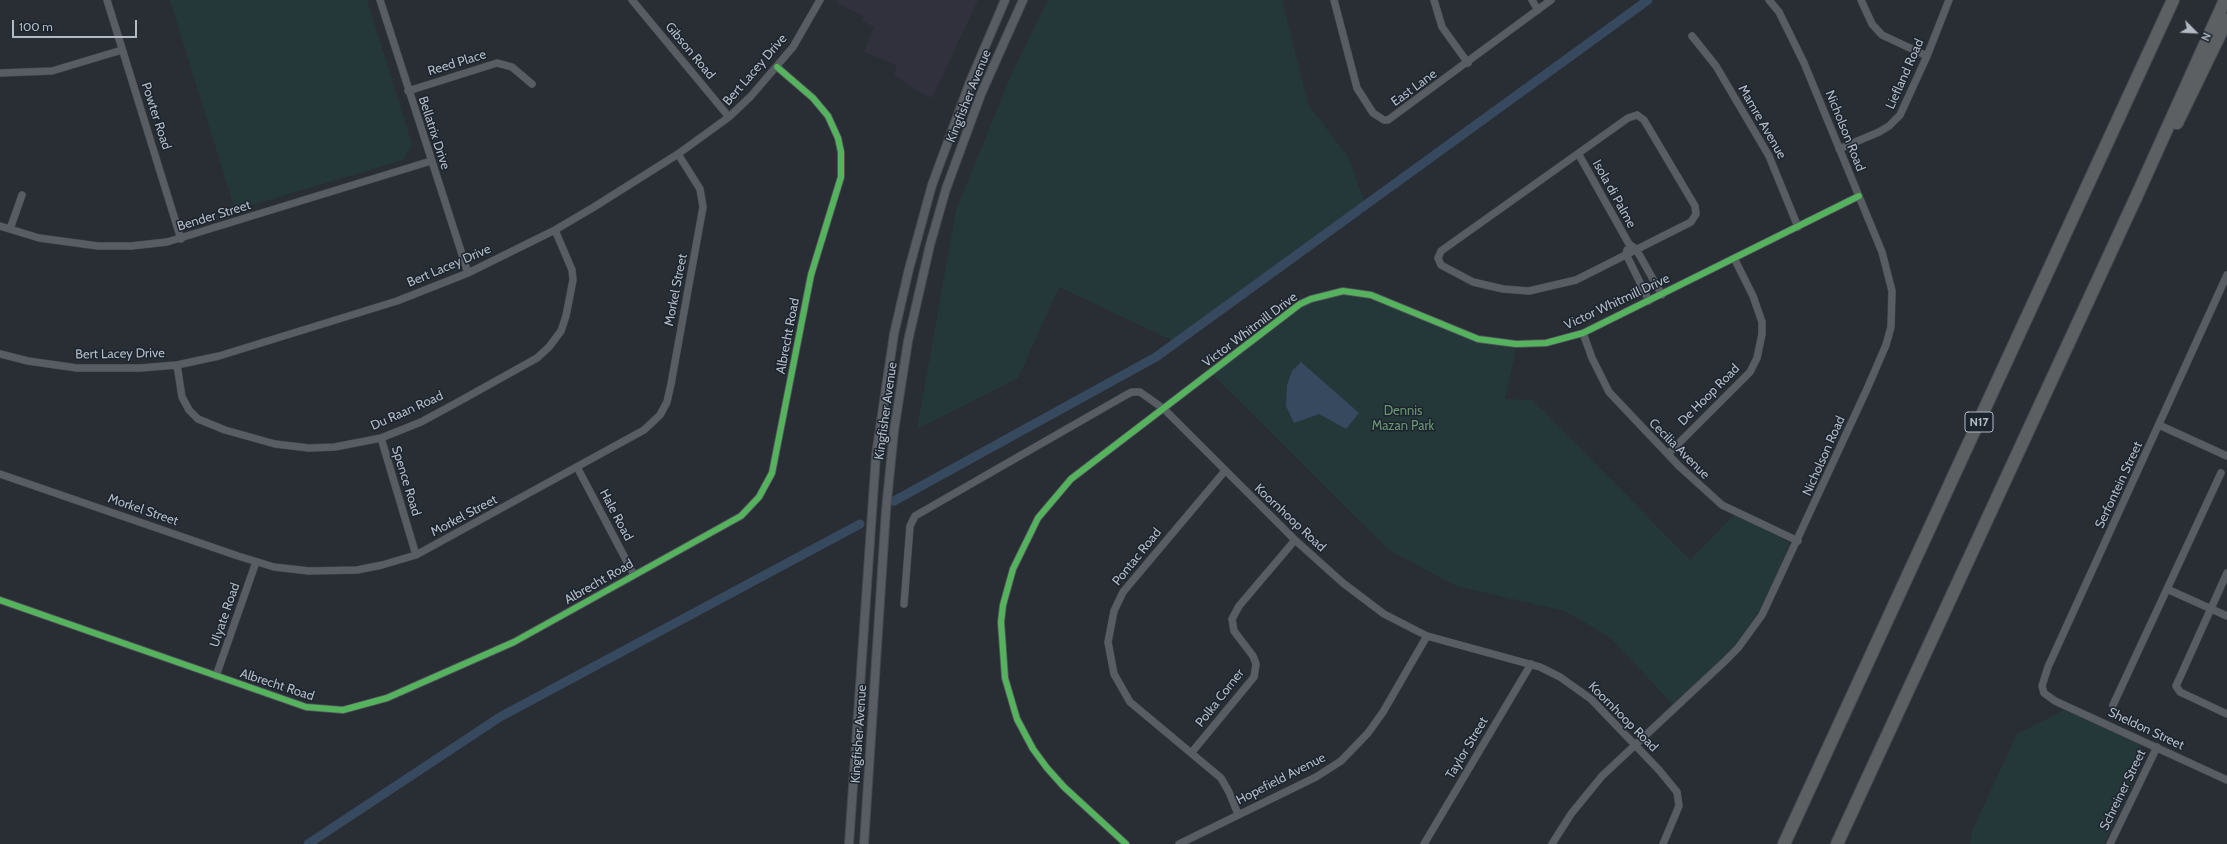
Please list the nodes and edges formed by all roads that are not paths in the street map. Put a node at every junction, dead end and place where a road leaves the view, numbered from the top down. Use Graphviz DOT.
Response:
graph roads {
  1 [pos="107,0"];
  2 [pos="380,0"];
  3 [pos="632,0"];
  4 [pos="820,0"];
  5 [pos="1005,0"];
  6 [pos="1023,0"];
  7 [pos="1334,0"];
  8 [pos="1434,0"];
  9 [pos="1532,0"];
  10 [pos="1551,0"];
  11 [pos="1769,0"];
  12 [pos="1777,0"];
  13 [pos="1861,0"];
  14 [pos="1949,0"];
  15 [pos="2172,0"];
  16 [pos="2225,0"];
  17 [pos="1538,10"];
  18 [pos="1780,12"];
  19 [pos="2227,20"];
  20 [pos="1692,36"];
  21 [pos="122,50"];
  22 [pos="1927,56"];
  23 [pos="1468,63"];
  24 [pos="777,67"];
  25 [pos="0,74"];
  26 [pos="532,84"];
  27 [pos="408,91"];
  28 [pos="729,117"];
  29 [pos="1839,149"];
  30 [pos="678,154"];
  31 [pos="1579,155"];
  32 [pos="431,161"];
  33 [pos="2138,193"];
  34 [pos="22,195"];
  35 [pos="1859,196"];
  36 [pos="0,226"];
  37 [pos="1798,227"];
  38 [pos="10,229"];
  39 [pos="555,230"];
  40 [pos="181,239"];
  41 [pos="1629,244"];
  42 [pos="1636,249"];
  43 [pos="1626,254"];
  44 [pos="1734,258"];
  45 [pos="468,273"];
  46 [pos="2227,275"];
  47 [pos="2227,289"];
  48 [pos="2219,292"];
  49 [pos="1662,295"];
  50 [pos="1649,301"];
  51 [pos="1583,333"];
  52 [pos="0,354"];
  53 [pos="177,365"];
  54 [pos="1164,410"];
  55 [pos="2159,425"];
  56 [pos="381,438"];
  57 [pos="1668,454"];
  58 [pos="2227,456"];
  59 [pos="577,467"];
  60 [pos="1224,472"];
  61 [pos="2220,473"];
  62 [pos="0,474"];
  63 [pos="1295,540"];
  64 [pos="1798,541"];
  65 [pos="416,555"];
  66 [pos="256,562"];
  67 [pos="2227,573"];
  68 [pos="634,574"];
  69 [pos="2167,588"];
  70 [pos="0,600"];
  71 [pos="904,604"];
  72 [pos="2211,608"];
  73 [pos="2227,616"];
  74 [pos="1427,636"];
  75 [pos="1531,664"];
  76 [pos="216,676"];
  77 [pos="2055,700"];
  78 [pos="2113,705"];
  79 [pos="2227,714"];
  80 [pos="1635,744"];
  81 [pos="2157,747"];
  82 [pos="1192,752"];
  83 [pos="2227,780"];
  84 [pos="1238,814"];
  85 [pos="849,844"];
  86 [pos="864,844"];
  87 [pos="1126,844"];
  88 [pos="1180,844"];
  89 [pos="1424,844"];
  90 [pos="1552,844"];
  91 [pos="1663,844"];
  92 [pos="1784,844"];
  93 [pos="1837,844"];
  94 [pos="2110,844"];
  1 -- 21 [label="street, Powter Road"];
  2 -- 27 [label="street, Bellatrix Drive"];
  3 -- 28 [label="street, Gibson Road"];
  4 -- 24 [label="street, Bert Lacey Drive"];
  5 -- 85 [label="street, Kingfisher Avenue"];
  6 -- 86 [label="street, Kingfisher Avenue"];
  7 -- 23 [label="street, East Lane"];
  8 -- 23 [label="street"];
  9 -- 17 [label="street"];
  10 -- 17 [label="street"];
  11 -- 18 [label="street, Nicholson Road"];
  12 -- 18 [label="street, Nicholson Road"];
  13 -- 22 [label="street"];
  14 -- 22 [label="street, Liefland Road"];
  15 -- 92 [label="highway, N17"];
  16 -- 33 [label="highway"];
  17 -- 23 [label="street"];
  18 -- 29 [label="street, Nicholson Road"];
  19 -- 33 [label="highway"];
  20 -- 37 [label="street, Mamre Avenue"];
  21 -- 25 [label="street"];
  21 -- 40 [label="street, Powter Road"];
  22 -- 29 [label="street, Liefland Road"];
  24 -- 28 [label="street, Bert Lacey Drive"];
  24 -- 68 [label="street, Albrecht Road"];
  26 -- 27 [label="street, Reed Place"];
  27 -- 32 [label="street, Bellatrix Drive"];
  28 -- 30 [label="street, Bert Lacey Drive"];
  29 -- 35 [label="street, Nicholson Road"];
  30 -- 39 [label="street, Bert Lacey Drive"];
  30 -- 59 [label="street, Morkel Street"];
  31 -- 41 [label="street, Isola di Palme"];
  31 -- 42 [label="street"];
  31 -- 43 [label="street"];
  32 -- 40 [label="street, Bender Street"];
  32 -- 45 [label="street, Bellatrix Drive"];
  33 -- 93 [label="highway"];
  34 -- 38 [label="street"];
  35 -- 37 [label="street, Victor Whitmill Drive"];
  35 -- 64 [label="street, Nicholson Road"];
  36 -- 38 [label="street, Bender Street"];
  37 -- 44 [label="street, Victor Whitmill Drive"];
  38 -- 40 [label="street, Bender Street"];
  39 -- 45 [label="street, Bert Lacey Drive"];
  39 -- 56 [label="street, Du Raan Road"];
  41 -- 42 [label="street, Isola di Palme"];
  41 -- 43 [label="street, Isola di Palme"];
  42 -- 43 [label="street"];
  42 -- 49 [label="street, Isola di Palme"];
  43 -- 50 [label="street"];
  44 -- 49 [label="street, Victor Whitmill Drive"];
  44 -- 57 [label="street, De Hoop Road"];
  45 -- 53 [label="street, Bert Lacey Drive"];
  46 -- 48 [label="street, Serfontein Street"];
  47 -- 48 [label="street"];
  48 -- 55 [label="street, Serfontein Street"];
  49 -- 50 [label="street, Victor Whitmill Drive"];
  50 -- 51 [label="street, Victor Whitmill Drive"];
  51 -- 54 [label="street, Victor Whitmill Drive"];
  51 -- 57 [label="street, Cecilia Avenue"];
  52 -- 53 [label="street, Bert Lacey Drive"];
  53 -- 56 [label="street, Du Raan Road"];
  54 -- 60 [label="street, Koornhoop Road"];
  54 -- 71 [label="street, Koornhoop Road"];
  54 -- 87 [label="street, Victor Whitmill Drive"];
  55 -- 58 [label="street"];
  55 -- 77 [label="street, Serfontein Street"];
  56 -- 65 [label="street, Spence Road"];
  57 -- 64 [label="street, Cecilia Avenue"];
  59 -- 65 [label="street, Morkel Street"];
  59 -- 68 [label="street, Hale Road"];
  60 -- 63 [label="street, Koornhoop Road"];
  60 -- 82 [label="street, Pontac Road"];
  61 -- 69 [label="street"];
  62 -- 66 [label="street, Morkel Street"];
  63 -- 74 [label="street, Koornhoop Road"];
  63 -- 82 [label="street, Polka Corner"];
  64 -- 80 [label="street, Nicholson Road"];
  65 -- 66 [label="street, Morkel Street"];
  66 -- 76 [label="street, Ulyate Road"];
  67 -- 72 [label="street"];
  68 -- 76 [label="street, Albrecht Road"];
  69 -- 72 [label="street"];
  69 -- 78 [label="street"];
  70 -- 76 [label="street, Albrecht Road"];
  72 -- 73 [label="street"];
  72 -- 79 [label="street"];
  74 -- 75 [label="street, Koornhoop Road"];
  74 -- 84 [label="street, Hopefield Avenue"];
  75 -- 80 [label="street, Koornhoop Road"];
  75 -- 89 [label="street, Taylor Street"];
  77 -- 81 [label="street, Sheldon Street"];
  80 -- 90 [label="street, Nicholson Road"];
  80 -- 91 [label="street, Koornhoop Road"];
  81 -- 83 [label="street, Sheldon Street"];
  81 -- 94 [label="street, Schreiner Street"];
  82 -- 84 [label="street, Pontac Road"];
  84 -- 88 [label="street, Hopefield Avenue"];
}
